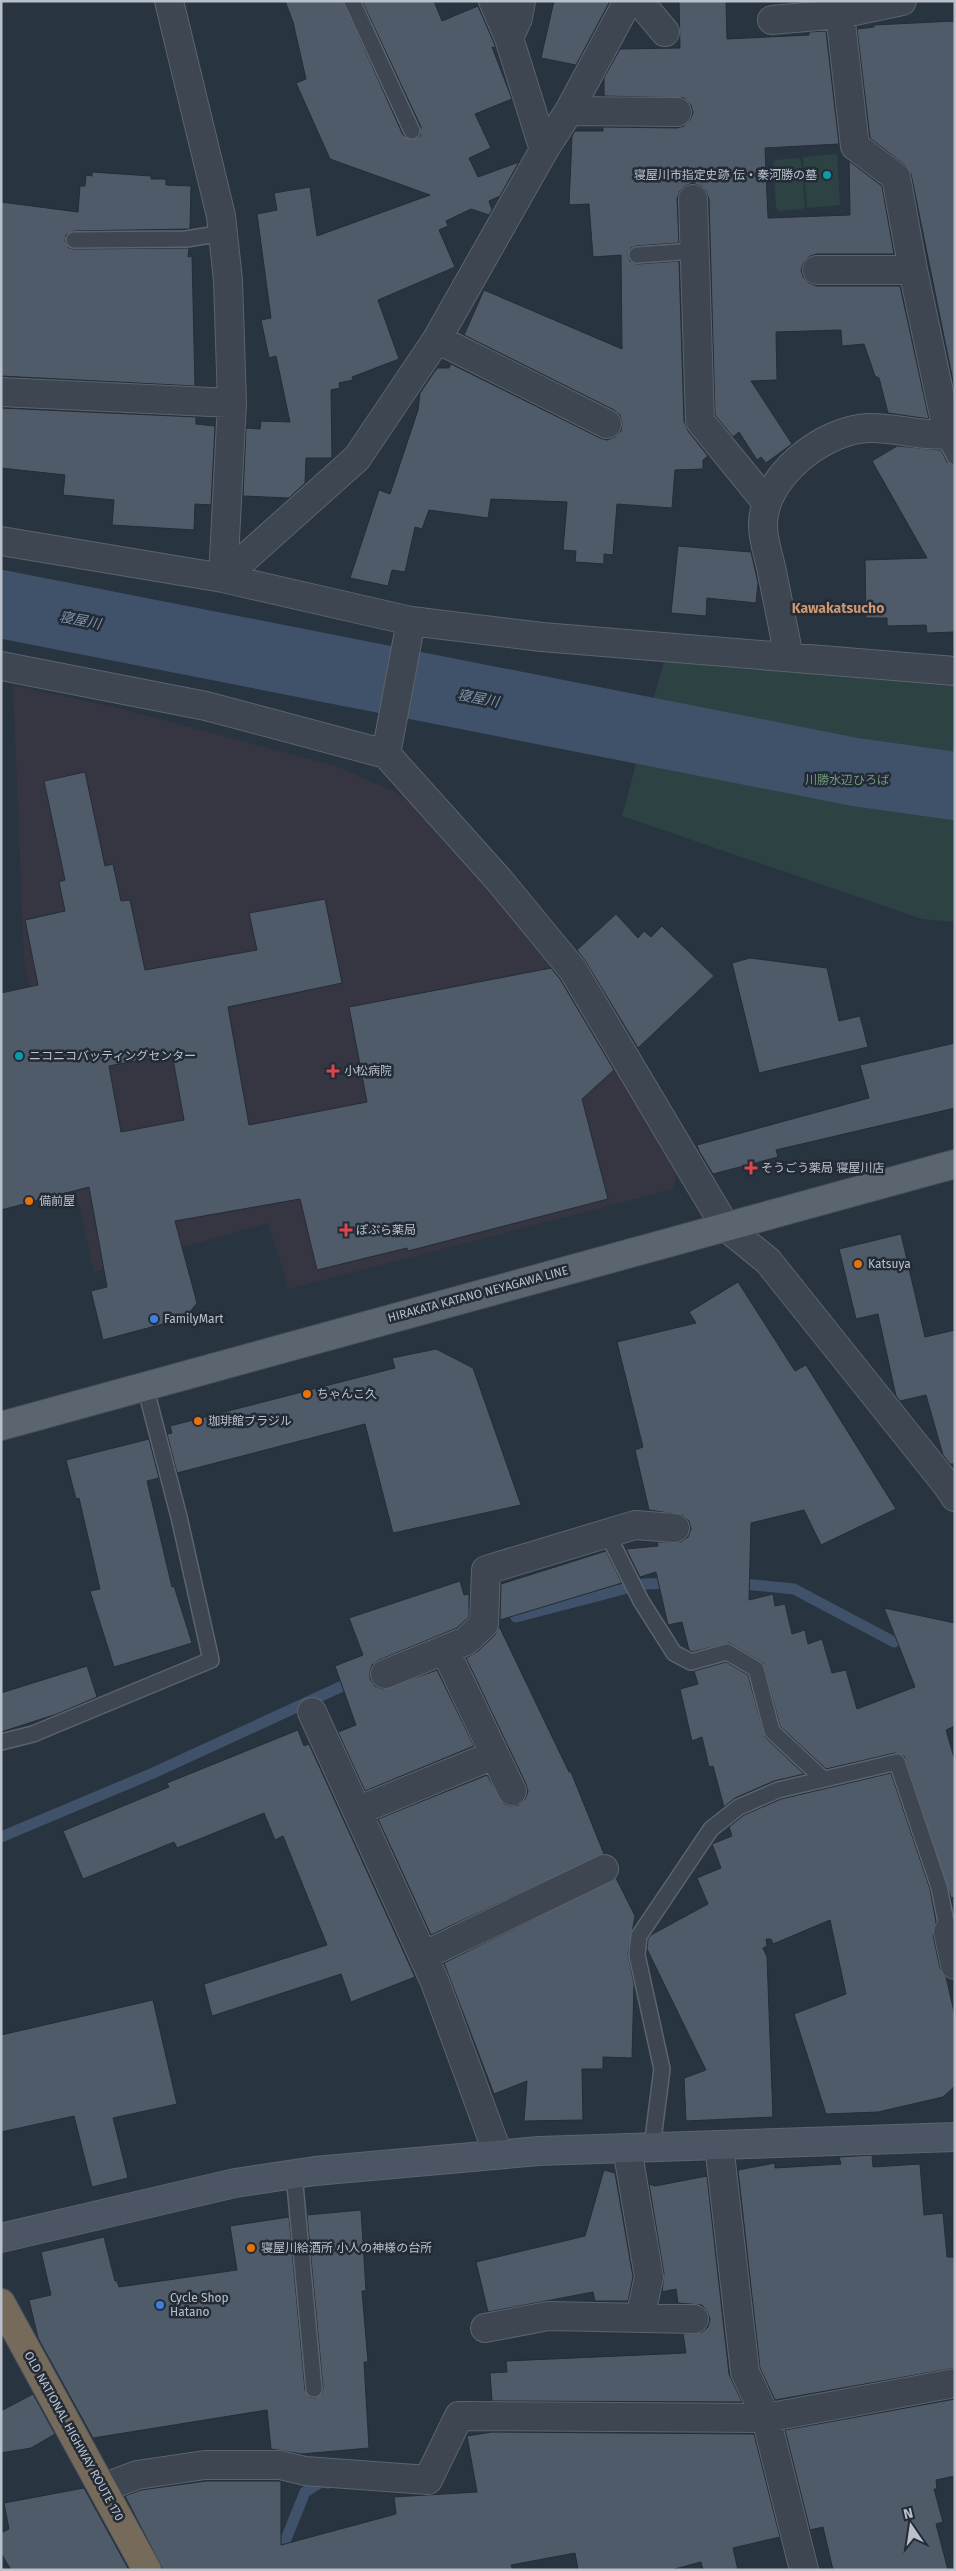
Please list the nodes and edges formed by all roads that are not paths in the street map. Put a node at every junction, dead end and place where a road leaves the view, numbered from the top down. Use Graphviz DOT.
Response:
graph roads {
  1 [pos="169,1"];
  2 [pos="352,1"];
  3 [pos="493,1"];
  4 [pos="521,1"];
  5 [pos="628,1"];
  6 [pos="639,1"];
  7 [pos="902,1"];
  8 [pos="840,14"];
  9 [pos="772,20"];
  10 [pos="665,32"];
  11 [pos="509,38"];
  12 [pos="569,111"];
  13 [pos="677,112"];
  14 [pos="412,131"];
  15 [pos="544,150"];
  16 [pos="693,198"];
  17 [pos="223,232"];
  18 [pos="74,240"];
  19 [pos="694,251"];
  20 [pos="637,255"];
  21 [pos="817,270"];
  22 [pos="913,270"];
  23 [pos="437,339"];
  24 [pos="1,392"];
  25 [pos="232,403"];
  26 [pos="607,424"];
  27 [pos="949,446"];
  28 [pos="767,503"];
  29 [pos="1,541"];
  30 [pos="223,578"];
  31 [pos="411,621"];
  32 [pos="789,657"];
  33 [pos="1,666"];
  34 [pos="955,671"];
  35 [pos="386,754"];
  36 [pos="955,1164"];
  37 [pos="725,1226"];
  38 [pos="145,1386"];
  39 [pos="1,1426"];
  40 [pos="955,1497"];
  41 [pos="675,1528"];
  42 [pos="607,1533"];
  43 [pos="445,1650"];
  44 [pos="385,1674"];
  45 [pos="312,1712"];
  46 [pos="1,1742"];
  47 [pos="494,1756"];
  48 [pos="823,1780"];
  49 [pos="512,1790"];
  50 [pos="357,1811"];
  51 [pos="604,1869"];
  52 [pos="948,1932"];
  53 [pos="423,1956"];
  54 [pos="955,1965"];
  55 [pos="955,2137"];
  56 [pos="719,2145"];
  57 [pos="640,2148"];
  58 [pos="498,2154"];
  59 [pos="294,2174"];
  60 [pos="1,2238"];
  61 [pos="1,2303"];
  62 [pos="640,2318"];
  63 [pos="694,2319"];
  64 [pos="485,2328"];
  65 [pos="955,2383"];
  66 [pos="314,2389"];
  67 [pos="766,2418"];
  68 [pos="102,2488"];
  69 [pos="147,2570"];
  70 [pos="804,2570"];
  1 -- 17 [label="street"];
  2 -- 14 [label="lane"];
  3 -- 11 [label="street"];
  4 -- 11 [label="street"];
  5 -- 12 [label="street"];
  6 -- 10 [label="street"];
  7 -- 8 [label="street"];
  8 -- 9 [label="street"];
  8 -- 22 [label="street"];
  11 -- 15 [label="street"];
  12 -- 13 [label="street"];
  12 -- 15 [label="street"];
  15 -- 23 [label="street"];
  16 -- 19 [label="street"];
  17 -- 18 [label="lane"];
  17 -- 25 [label="street"];
  19 -- 20 [label="lane"];
  19 -- 28 [label="street"];
  21 -- 22 [label="street"];
  22 -- 27 [label="street"];
  23 -- 26 [label="street"];
  23 -- 30 [label="street"];
  24 -- 25 [label="street"];
  25 -- 30 [label="street"];
  27 -- 28 [label="street"];
  28 -- 32 [label="street"];
  29 -- 30 [label="street"];
  30 -- 31 [label="street"];
  31 -- 32 [label="street"];
  31 -- 35 [label="street"];
  32 -- 34 [label="street"];
  33 -- 35 [label="street"];
  35 -- 37 [label="street"];
  36 -- 37 [label="main road, HIRAKATA KATANO NEYAGAWA LINE"];
  37 -- 38 [label="main road, HIRAKATA KATANO NEYAGAWA LINE"];
  37 -- 40 [label="street"];
  38 -- 39 [label="main road, HIRAKATA KATANO NEYAGAWA LINE"];
  38 -- 46 [label="lane"];
  41 -- 42 [label="street"];
  42 -- 43 [label="street"];
  42 -- 48 [label="lane"];
  43 -- 44 [label="street"];
  43 -- 47 [label="street"];
  45 -- 50 [label="street"];
  47 -- 49 [label="street"];
  47 -- 50 [label="street"];
  48 -- 52 [label="lane"];
  48 -- 57 [label="lane"];
  50 -- 53 [label="street"];
  51 -- 53 [label="street"];
  52 -- 54 [label="street"];
  53 -- 58 [label="street"];
  55 -- 56 [label="street"];
  56 -- 57 [label="street"];
  56 -- 67 [label="street"];
  57 -- 58 [label="street"];
  57 -- 62 [label="street"];
  58 -- 59 [label="street"];
  59 -- 60 [label="street"];
  59 -- 66 [label="lane"];
  61 -- 68 [label="highway, OLD NATIONAL HIGHWAY ROUTE 170"];
  62 -- 63 [label="street"];
  62 -- 64 [label="street"];
  65 -- 67 [label="street"];
  67 -- 68 [label="street"];
  67 -- 70 [label="street"];
  68 -- 69 [label="highway, OLD NATIONAL HIGHWAY ROUTE 170"];
}
